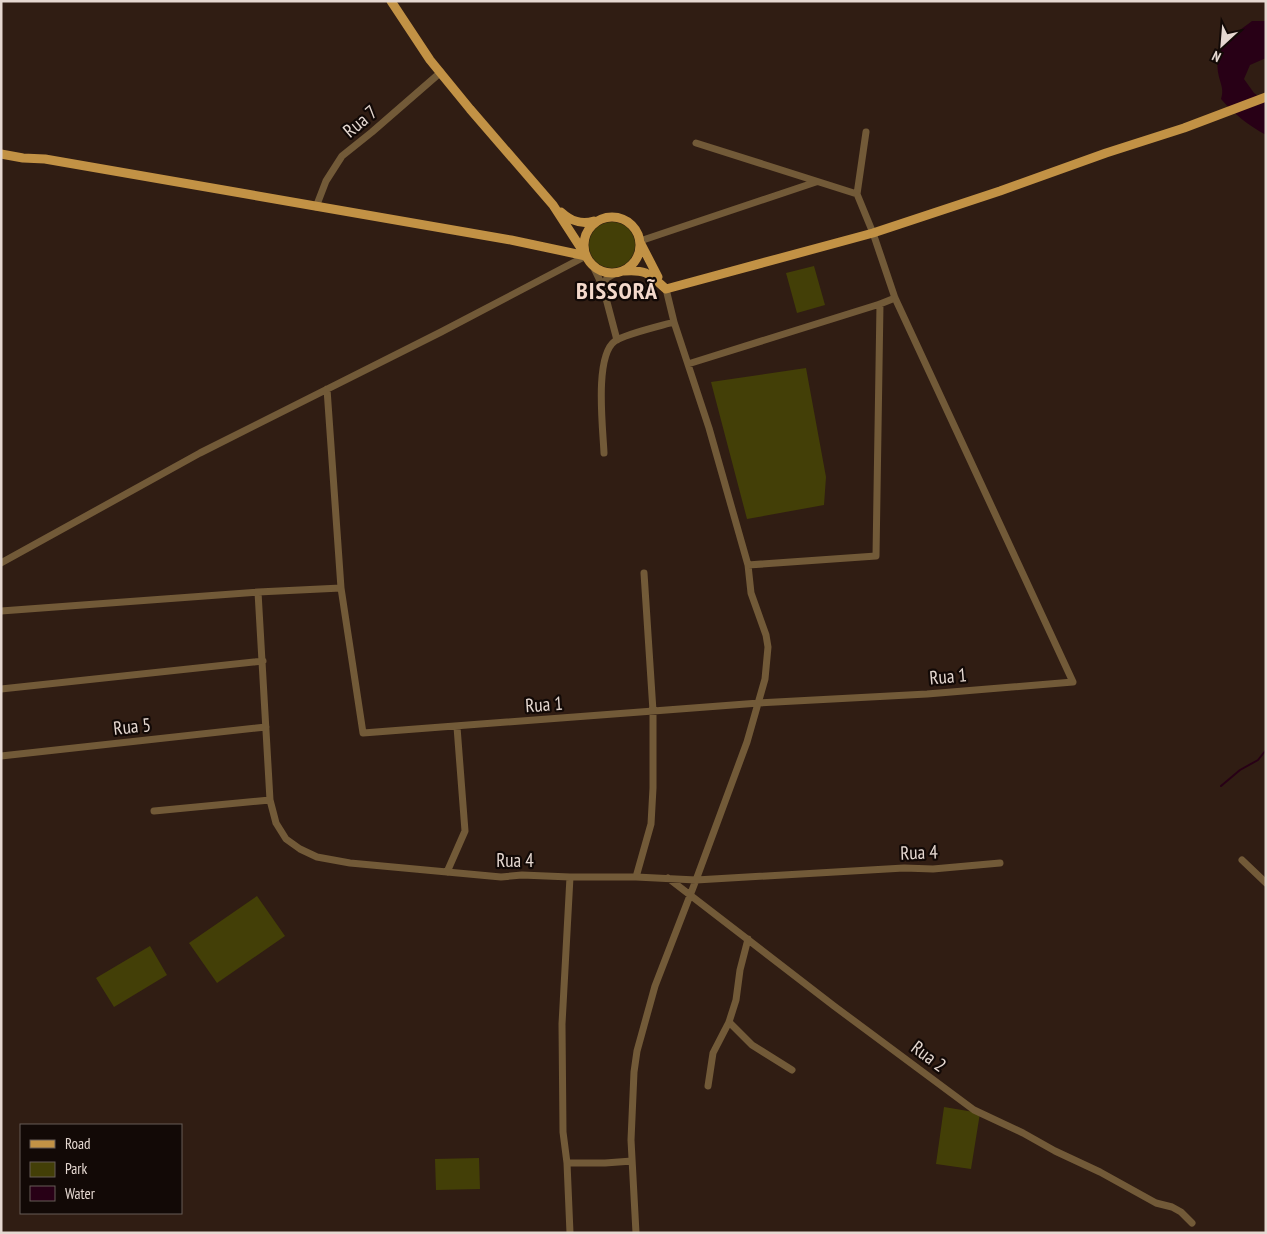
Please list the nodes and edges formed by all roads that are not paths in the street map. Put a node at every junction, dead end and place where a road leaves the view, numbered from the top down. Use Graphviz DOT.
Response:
graph roads {
  1 [pos="391,1"];
  2 [pos="441,72"];
  3 [pos="1265,97"];
  4 [pos="866,132"];
  5 [pos="696,143"];
  6 [pos="1,154"];
  7 [pos="816,182"];
  8 [pos="857,194"];
  9 [pos="553,205"];
  10 [pos="316,207"];
  11 [pos="596,221"];
  12 [pos="873,233"];
  13 [pos="640,242"];
  14 [pos="586,256"];
  15 [pos="592,264"];
  16 [pos="617,272"];
  17 [pos="603,287"];
  18 [pos="666,290"];
  19 [pos="894,298"];
  20 [pos="880,304"];
  21 [pos="674,322"];
  22 [pos="617,340"];
  23 [pos="688,364"];
  24 [pos="327,389"];
  25 [pos="604,453"];
  26 [pos="1,563"];
  27 [pos="748,565"];
  28 [pos="644,573"];
  29 [pos="341,588"];
  30 [pos="258,592"];
  31 [pos="1,611"];
  32 [pos="263,661"];
  33 [pos="1,689"];
  34 [pos="759,703"];
  35 [pos="653,711"];
  36 [pos="266,727"];
  37 [pos="457,727"];
  38 [pos="1,756"];
  39 [pos="270,800"];
  40 [pos="154,811"];
  41 [pos="1242,860"];
  42 [pos="1000,863"];
  43 [pos="447,872"];
  44 [pos="570,877"];
  45 [pos="636,877"];
  46 [pos="668,878"];
  47 [pos="696,880"];
  48 [pos="1266,883"];
  49 [pos="690,896"];
  50 [pos="748,939"];
  51 [pos="729,1022"];
  52 [pos="792,1070"];
  53 [pos="708,1086"];
  54 [pos="632,1160"];
  55 [pos="567,1163"];
  56 [pos="1192,1223"];
  57 [pos="570,1233"];
  58 [pos="636,1233"];
  1 -- 2 [label="main road"];
  2 -- 9 [label="main road"];
  2 -- 10 [label="street, Rua 7"];
  3 -- 12 [label="main road"];
  4 -- 8 [label="street"];
  5 -- 7 [label="street"];
  6 -- 10 [label="main road"];
  7 -- 8 [label="street"];
  7 -- 13 [label="street"];
  8 -- 12 [label="street"];
  9 -- 11 [label="main road"];
  9 -- 14 [label="main road"];
  10 -- 14 [label="main road"];
  11 -- 13 [label="main road"];
  11 -- 14 [label="main road"];
  12 -- 18 [label="main road"];
  12 -- 19 [label="street"];
  13 -- 16 [label="main road"];
  13 -- 18 [label="main road"];
  14 -- 15 [label="main road"];
  14 -- 24 [label="street"];
  15 -- 16 [label="main road"];
  15 -- 17 [label="street"];
  16 -- 17 [label="street"];
  16 -- 18 [label="main road"];
  17 -- 22 [label="street"];
  18 -- 21 [label="street"];
  19 -- 20 [label="street"];
  19 -- 34 [label="street, Rua 1"];
  20 -- 23 [label="street"];
  20 -- 27 [label="street"];
  21 -- 22 [label="street"];
  21 -- 23 [label="street"];
  22 -- 25 [label="street"];
  23 -- 27 [label="street"];
  24 -- 26 [label="street"];
  24 -- 29 [label="street, Rua 1"];
  27 -- 34 [label="street"];
  28 -- 35 [label="street"];
  29 -- 30 [label="street"];
  29 -- 37 [label="street, Rua 1"];
  30 -- 31 [label="street"];
  30 -- 32 [label="street, Rua 4"];
  32 -- 33 [label="street"];
  32 -- 36 [label="street, Rua 4"];
  34 -- 35 [label="street, Rua 1"];
  34 -- 47 [label="street"];
  35 -- 37 [label="street, Rua 1"];
  35 -- 45 [label="street"];
  36 -- 38 [label="street, Rua 5"];
  36 -- 39 [label="street, Rua 4"];
  37 -- 43 [label="street"];
  39 -- 40 [label="street"];
  39 -- 43 [label="street, Rua 4"];
  41 -- 48 [label="street"];
  42 -- 47 [label="street, Rua 4"];
  43 -- 44 [label="street, Rua 4"];
  44 -- 45 [label="street, Rua 4"];
  44 -- 55 [label="street"];
  45 -- 46 [label="street, Rua 4"];
  46 -- 47 [label="street, Rua 4"];
  46 -- 49 [label="street, Rua 2"];
  47 -- 49 [label="street"];
  49 -- 50 [label="street, Rua 2"];
  49 -- 54 [label="street"];
  50 -- 51 [label="street"];
  50 -- 56 [label="street, Rua 2"];
  51 -- 52 [label="street"];
  51 -- 53 [label="street"];
  54 -- 55 [label="street"];
  54 -- 58 [label="street"];
  55 -- 57 [label="street"];
}
